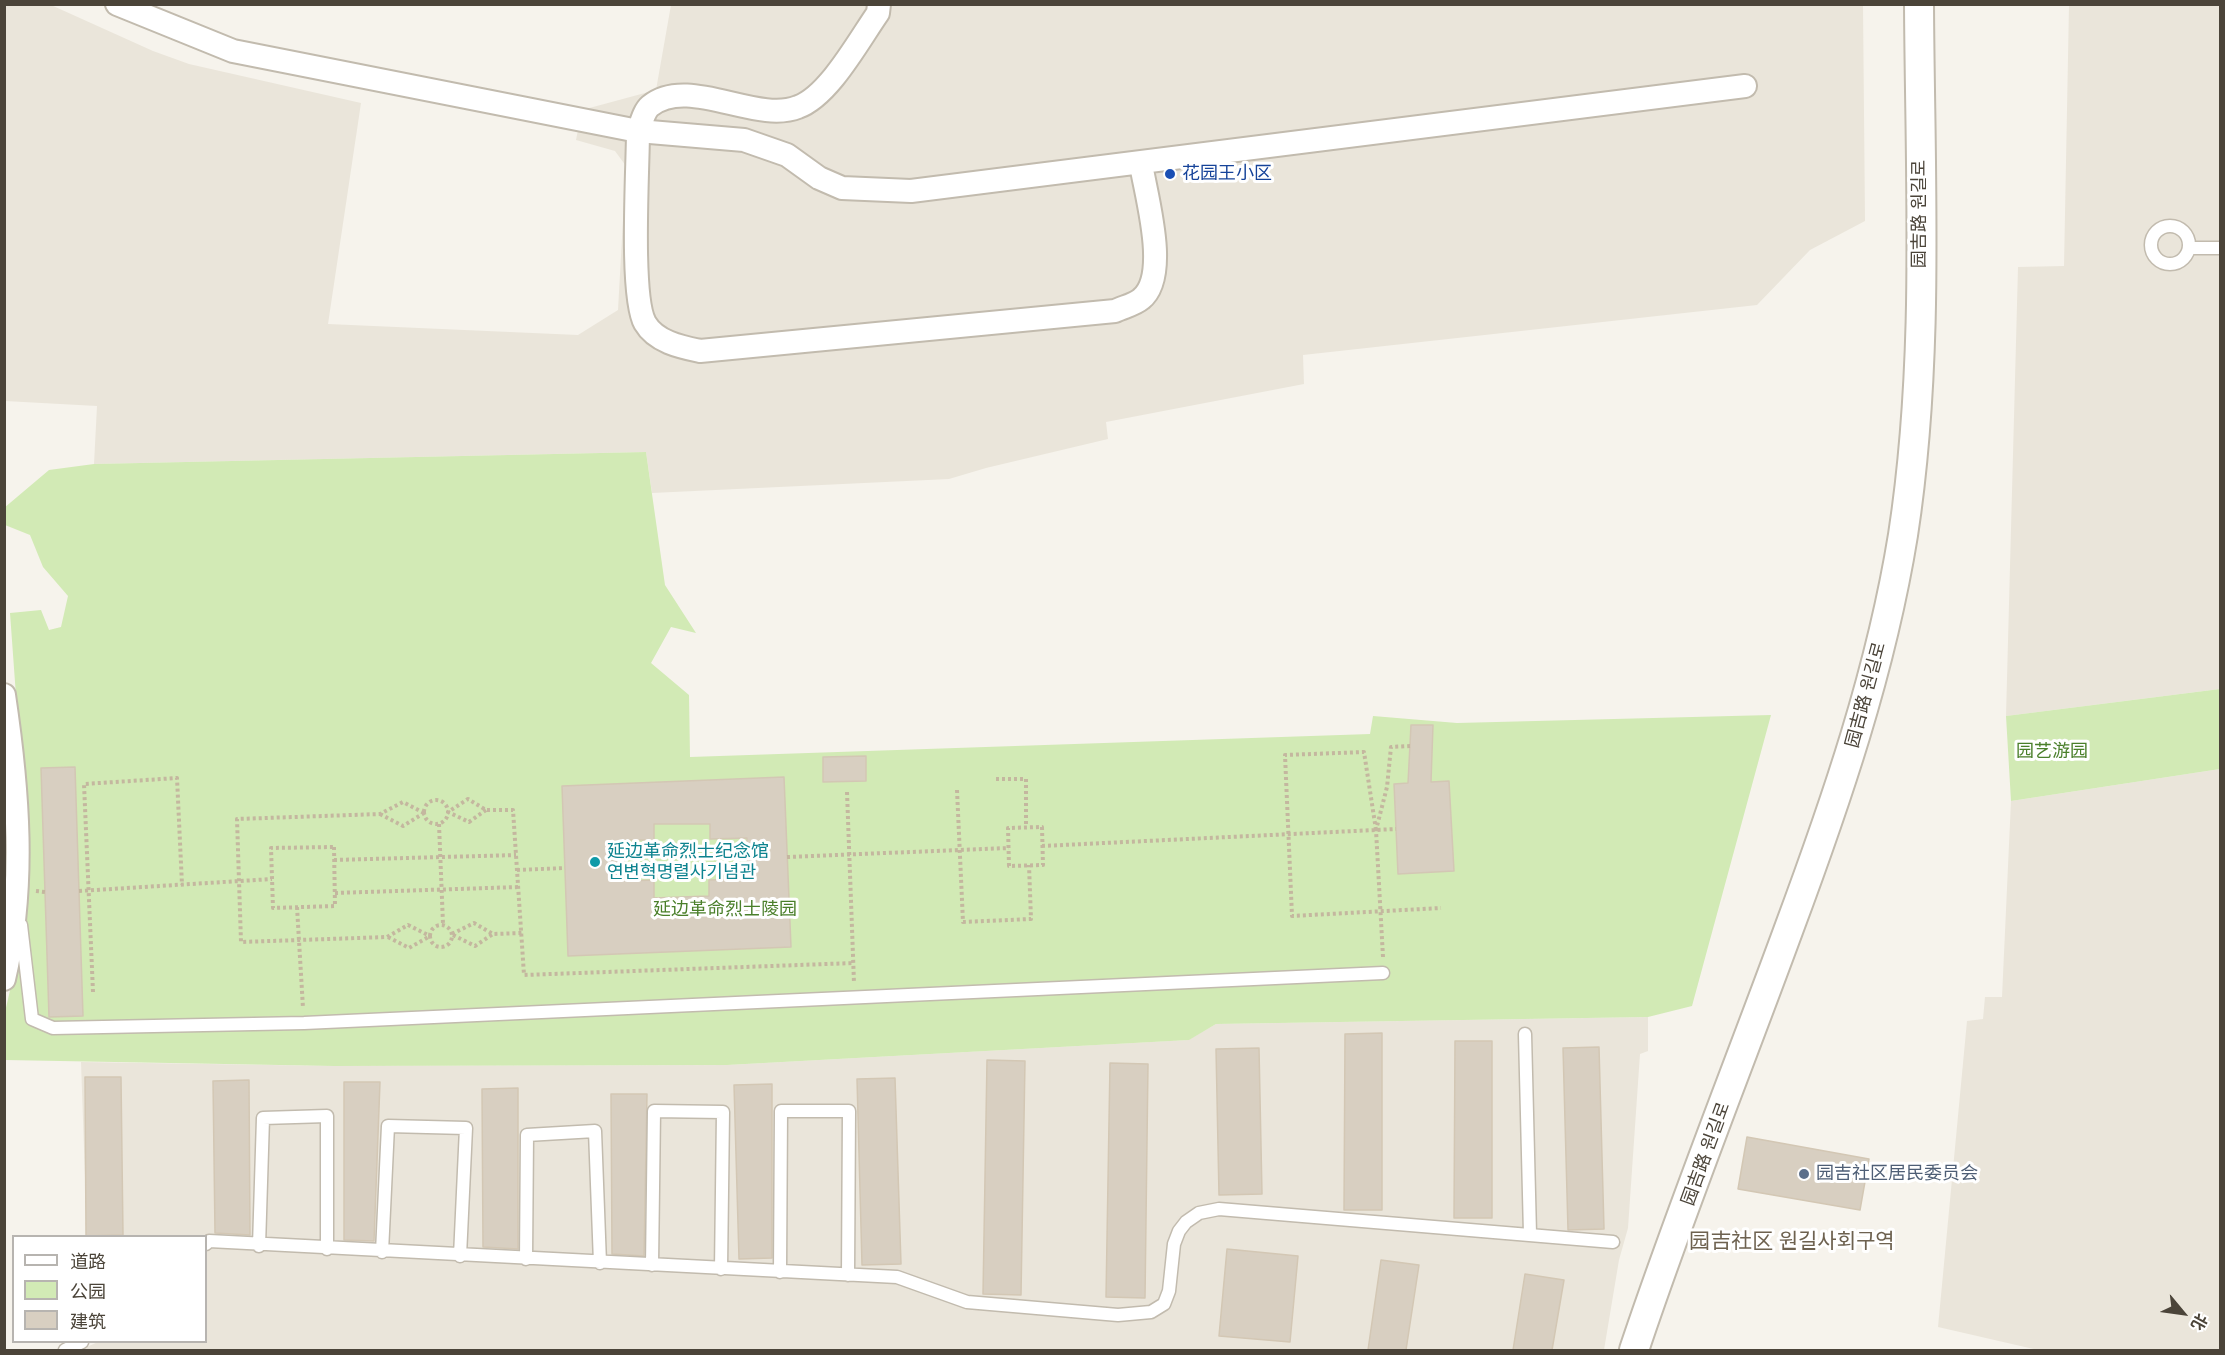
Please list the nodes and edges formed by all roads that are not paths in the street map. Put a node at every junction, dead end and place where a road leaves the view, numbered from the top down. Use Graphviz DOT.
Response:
graph roads {
  1 [pos="117,4"];
  2 [pos="879,4"];
  3 [pos="1919,4"];
  4 [pos="1745,86"];
  5 [pos="638,131"];
  6 [pos="1142,164"];
  7 [pos="2189,248"];
  8 [pos="2220,248"];
  9 [pos="4,695"];
  10 [pos="17,891"];
  11 [pos="1383,973"];
  12 [pos="4,979"];
  13 [pos="1525,1034"];
  14 [pos="1530,1234"];
  15 [pos="1613,1242"];
  16 [pos="207,1243"];
  17 [pos="259,1246"];
  18 [pos="327,1249"];
  19 [pos="382,1252"];
  20 [pos="460,1256"];
  21 [pos="526,1259"];
  22 [pos="600,1263"];
  23 [pos="652,1265"];
  24 [pos="721,1269"];
  25 [pos="780,1272"];
  26 [pos="848,1275"];
  27 [pos="78,1343"];
  28 [pos="64,1350"];
  29 [pos="1634,1350"];
  1 -- 5 [label="street"];
  2 -- 5 [label="street"];
  3 -- 29 [label="street, 园吉路 원길로"];
  4 -- 6 [label="street"];
  5 -- 6 [label="street"];
  5 -- 6 [label="street"];
  7 -- 8 [label="lane"];
  9 -- 10 [label="street"];
  10 -- 11 [label="lane"];
  10 -- 12 [label="street"];
  13 -- 14 [label="lane"];
  14 -- 15 [label="lane"];
  14 -- 26 [label="lane"];
  16 -- 17 [label="lane"];
  17 -- 18 [label="lane"];
  17 -- 18 [label="lane"];
  18 -- 19 [label="lane"];
  19 -- 20 [label="lane"];
  19 -- 20 [label="lane"];
  20 -- 21 [label="lane"];
  21 -- 22 [label="lane"];
  21 -- 22 [label="lane"];
  22 -- 23 [label="lane"];
  23 -- 24 [label="lane"];
  23 -- 24 [label="lane"];
  24 -- 25 [label="lane"];
  25 -- 26 [label="lane"];
  25 -- 26 [label="lane"];
  27 -- 28 [label="lane"];
}
